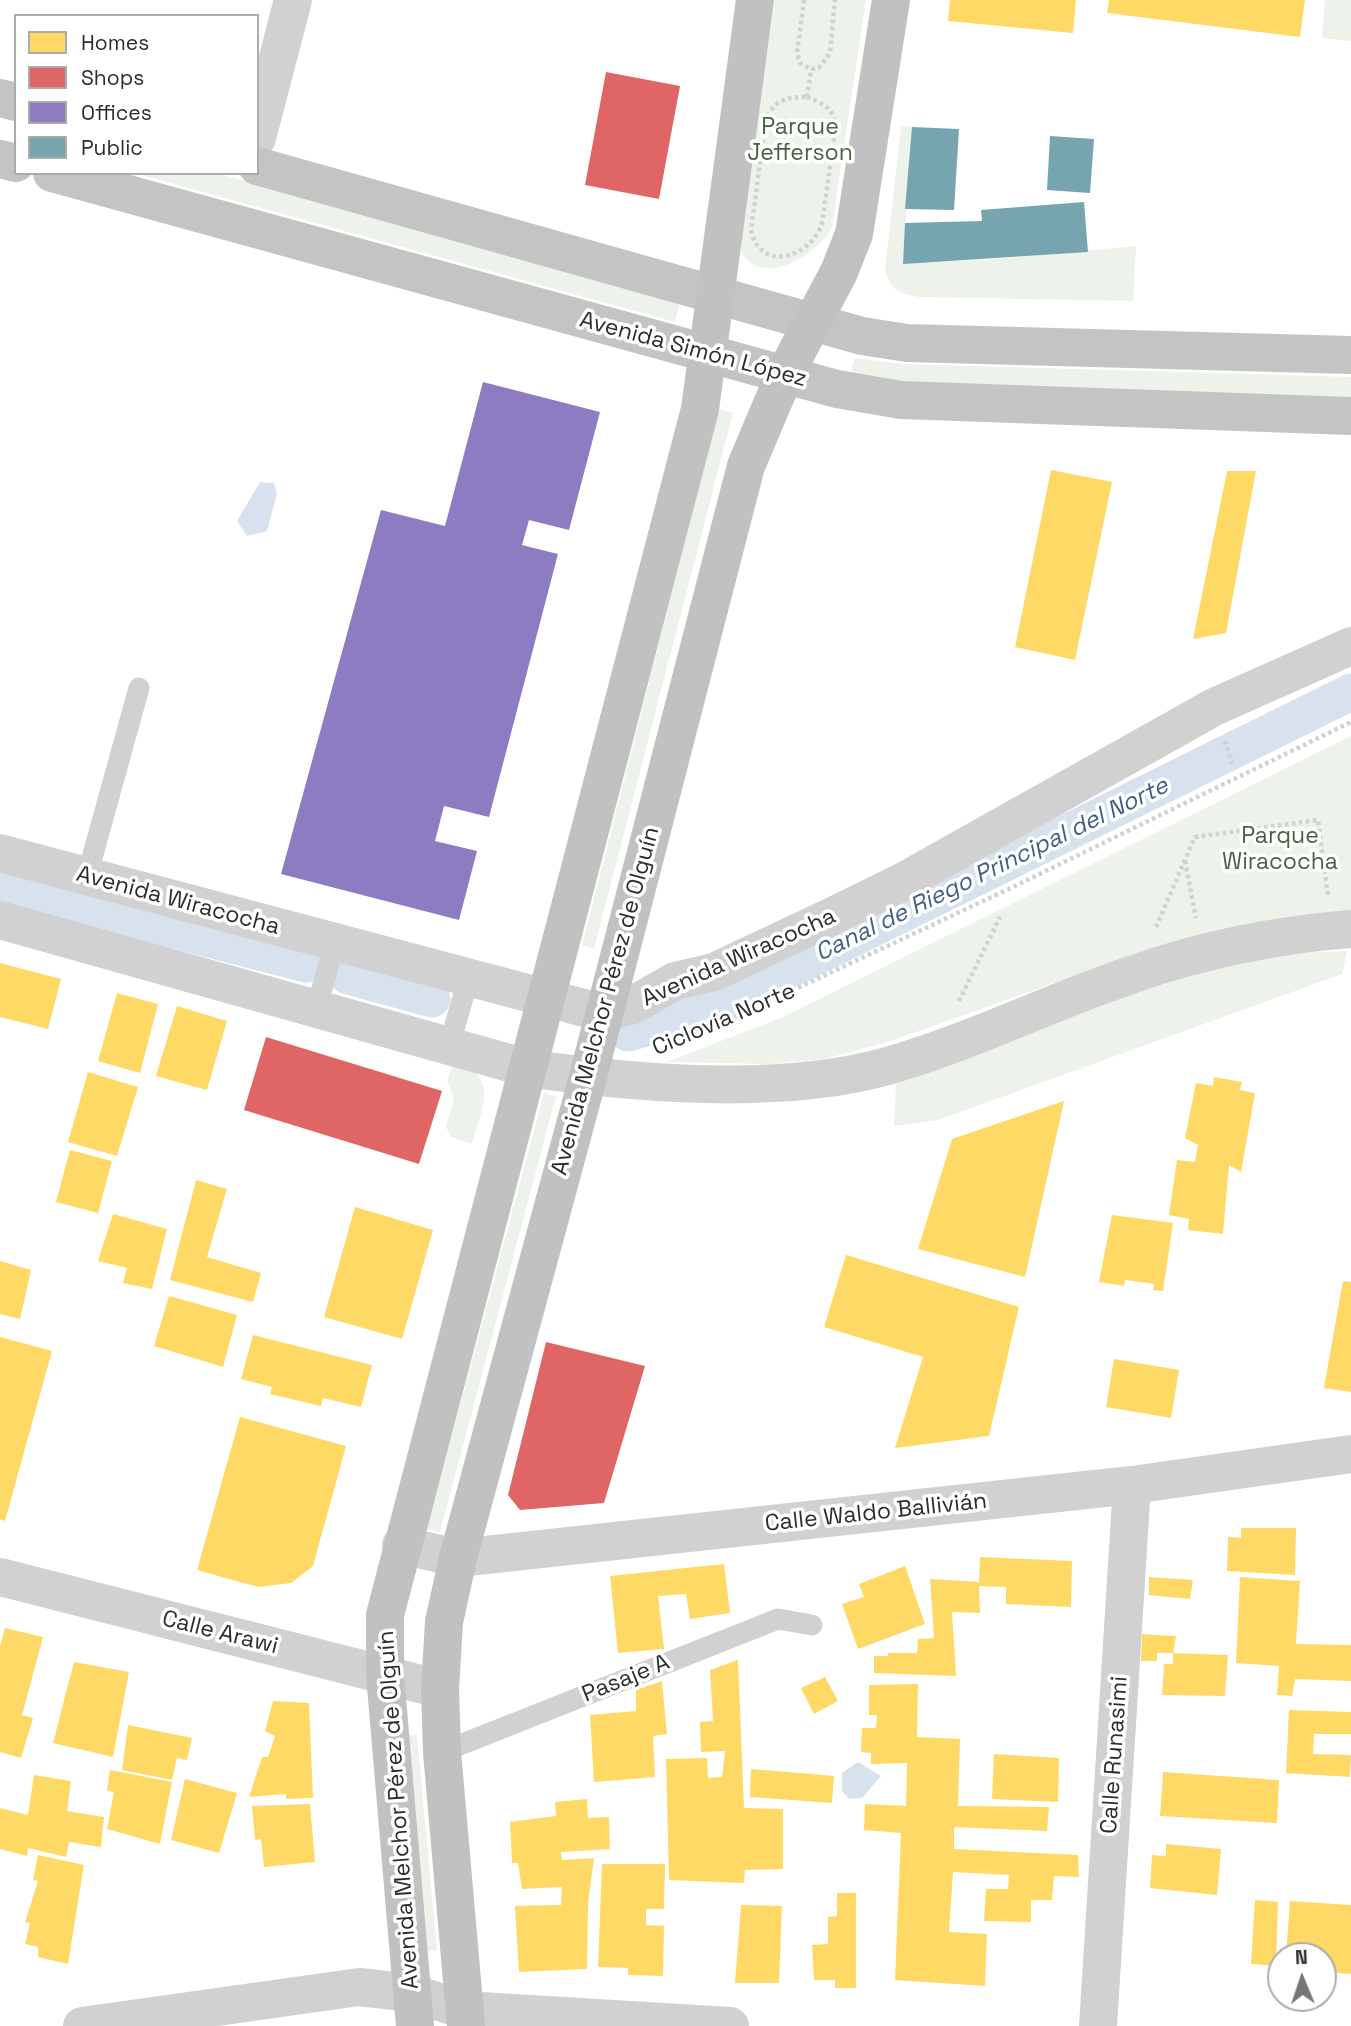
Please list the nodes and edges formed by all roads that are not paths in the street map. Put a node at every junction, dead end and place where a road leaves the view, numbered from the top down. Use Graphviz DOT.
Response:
graph roads {
  1 [pos="293,0"];
  2 [pos="755,0"];
  3 [pos="891,0"];
  4 [pos="259,130"];
  5 [pos="259,167"];
  6 [pos="59,175"];
  7 [pos="713,294"];
  8 [pos="813,323"];
  9 [pos="705,353"];
  10 [pos="1351,355"];
  11 [pos="783,376"];
  12 [pos="1351,416"];
  13 [pos="1351,646"];
  14 [pos="139,688"];
  15 [pos="0,853"];
  16 [pos="87,876"];
  17 [pos="1340,918"];
  18 [pos="0,920"];
  19 [pos="335,943"];
  20 [pos="468,980"];
  21 [pos="544,1000"];
  22 [pos="316,1009"];
  23 [pos="603,1013"];
  24 [pos="449,1046"];
  25 [pos="527,1068"];
  26 [pos="588,1077"];
  27 [pos="1351,1454"];
  28 [pos="1132,1485"];
  29 [pos="401,1545"];
  30 [pos="458,1558"];
  31 [pos="0,1577"];
  32 [pos="812,1625"];
  33 [pos="385,1675"];
  34 [pos="440,1689"];
  35 [pos="442,1752"];
  36 [pos="414,2009"];
  37 [pos="465,2018"];
  38 [pos="82,2026"];
  39 [pos="730,2026"];
  40 [pos="1098,2026"];
  1 -- 4 [label="street"];
  2 -- 7 [label="highway, Avenida Melchor Pérez de Olguín"];
  3 -- 8 [label="highway, Avenida Melchor Pérez de Olguín"];
  5 -- 7 [label="main road"];
  6 -- 9 [label="main road, Avenida Simón López"];
  7 -- 8 [label="main road"];
  7 -- 9 [label="highway, Avenida Melchor Pérez de Olguín"];
  8 -- 10 [label="main road"];
  8 -- 11 [label="highway, Avenida Melchor Pérez de Olguín"];
  9 -- 11 [label="main road, Avenida Simón López"];
  9 -- 21 [label="highway, Avenida Melchor Pérez de Olguín"];
  11 -- 12 [label="main road, Avenida Simón López"];
  11 -- 23 [label="highway, Avenida Melchor Pérez de Olguín"];
  13 -- 23 [label="street, Avenida Wiracocha"];
  14 -- 16 [label="lane"];
  15 -- 16 [label="street, Avenida Wiracocha"];
  16 -- 19 [label="street, Avenida Wiracocha"];
  17 -- 26 [label="street"];
  18 -- 22 [label="street"];
  19 -- 20 [label="street, Avenida Wiracocha"];
  19 -- 22 [label="lane"];
  20 -- 21 [label="street, Avenida Wiracocha"];
  20 -- 24 [label="lane"];
  21 -- 23 [label="street, Avenida Wiracocha"];
  21 -- 25 [label="highway, Avenida Melchor Pérez de Olguín"];
  22 -- 24 [label="street"];
  23 -- 26 [label="highway, Avenida Melchor Pérez de Olguín"];
  24 -- 25 [label="street"];
  25 -- 26 [label="street"];
  25 -- 29 [label="highway, Avenida Melchor Pérez de Olguín"];
  26 -- 30 [label="highway, Avenida Melchor Pérez de Olguín"];
  27 -- 28 [label="street, Calle Waldo Ballivián"];
  28 -- 30 [label="street, Calle Waldo Ballivián"];
  28 -- 40 [label="street, Calle Runasimi"];
  29 -- 30 [label="street, Calle Waldo Ballivián"];
  29 -- 33 [label="highway, Avenida Melchor Pérez de Olguín"];
  30 -- 34 [label="highway, Avenida Melchor Pérez de Olguín"];
  31 -- 33 [label="street, Calle Arawi"];
  32 -- 35 [label="lane, Pasaje A"];
  33 -- 34 [label="street, Calle Arawi"];
  33 -- 36 [label="highway, Avenida Melchor Pérez de Olguín"];
  34 -- 35 [label="highway, Avenida Melchor Pérez de Olguín"];
  35 -- 37 [label="highway, Avenida Melchor Pérez de Olguín"];
  36 -- 37 [label="street"];
  36 -- 38 [label="street"];
  37 -- 39 [label="street"];
}
